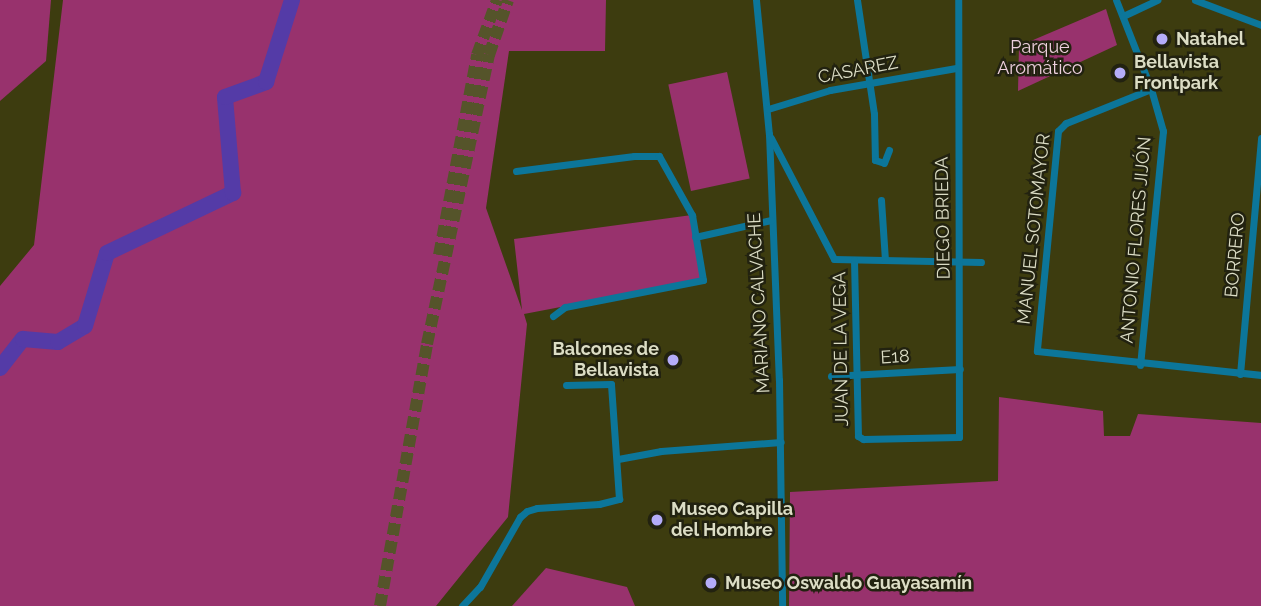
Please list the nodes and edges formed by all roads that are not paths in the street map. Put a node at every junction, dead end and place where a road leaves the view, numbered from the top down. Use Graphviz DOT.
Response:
graph roads {
  1 [pos="756,0"];
  2 [pos="857,0"];
  3 [pos="958,0"];
  4 [pos="1116,0"];
  5 [pos="1157,0"];
  6 [pos="1195,0"];
  7 [pos="1123,16"];
  8 [pos="1261,25"];
  9 [pos="956,68"];
  10 [pos="868,83"];
  11 [pos="1151,89"];
  12 [pos="768,109"];
  13 [pos="769,134"];
  14 [pos="1261,138"];
  15 [pos="889,150"];
  16 [pos="516,171"];
  17 [pos="881,200"];
  18 [pos="771,220"];
  19 [pos="695,237"];
  20 [pos="854,260"];
  21 [pos="885,260"];
  22 [pos="960,261"];
  23 [pos="981,262"];
  24 [pos="553,316"];
  25 [pos="1140,365"];
  26 [pos="960,369"];
  27 [pos="1240,374"];
  28 [pos="856,375"];
  29 [pos="1261,375"];
  30 [pos="831,376"];
  31 [pos="566,385"];
  32 [pos="860,437"];
  33 [pos="780,442"];
  34 [pos="618,458"];
  35 [pos="462,606"];
  36 [pos="782,606"];
  1 -- 12 [label="street, MARIANO CALVACHE"];
  2 -- 10 [label="street"];
  3 -- 9 [label="street, DIEGO BRIEDA"];
  4 -- 7 [label="street, ANTONIO FLORES JIJÓN"];
  5 -- 7 [label="street"];
  6 -- 8 [label="street"];
  7 -- 11 [label="street, ANTONIO FLORES JIJÓN"];
  9 -- 10 [label="street, CASAREZ"];
  9 -- 22 [label="street, DIEGO BRIEDA"];
  10 -- 12 [label="street, CASAREZ"];
  10 -- 15 [label="street"];
  11 -- 25 [label="street, ANTONIO FLORES JIJÓN"];
  11 -- 25 [label="street, MANUEL SOTOMAYOR"];
  12 -- 13 [label="street, MARIANO CALVACHE"];
  13 -- 18 [label="street, MARIANO CALVACHE"];
  13 -- 20 [label="street"];
  14 -- 27 [label="street, BORRERO"];
  16 -- 19 [label="street"];
  17 -- 21 [label="street"];
  18 -- 19 [label="street"];
  18 -- 33 [label="street, MARIANO CALVACHE"];
  19 -- 24 [label="street"];
  20 -- 21 [label="street"];
  20 -- 28 [label="street, JUAN DE LA VEGA"];
  21 -- 22 [label="street"];
  22 -- 23 [label="street"];
  22 -- 26 [label="street, DIEGO BRIEDA"];
  25 -- 27 [label="street"];
  26 -- 28 [label="street, E18"];
  26 -- 32 [label="street, DIEGO BRIEDA"];
  27 -- 29 [label="street"];
  28 -- 30 [label="street, E18"];
  28 -- 32 [label="street, JUAN DE LA VEGA"];
  31 -- 34 [label="street"];
  33 -- 34 [label="street"];
  33 -- 36 [label="street, MARIANO CALVACHE"];
  34 -- 35 [label="street"];
}
